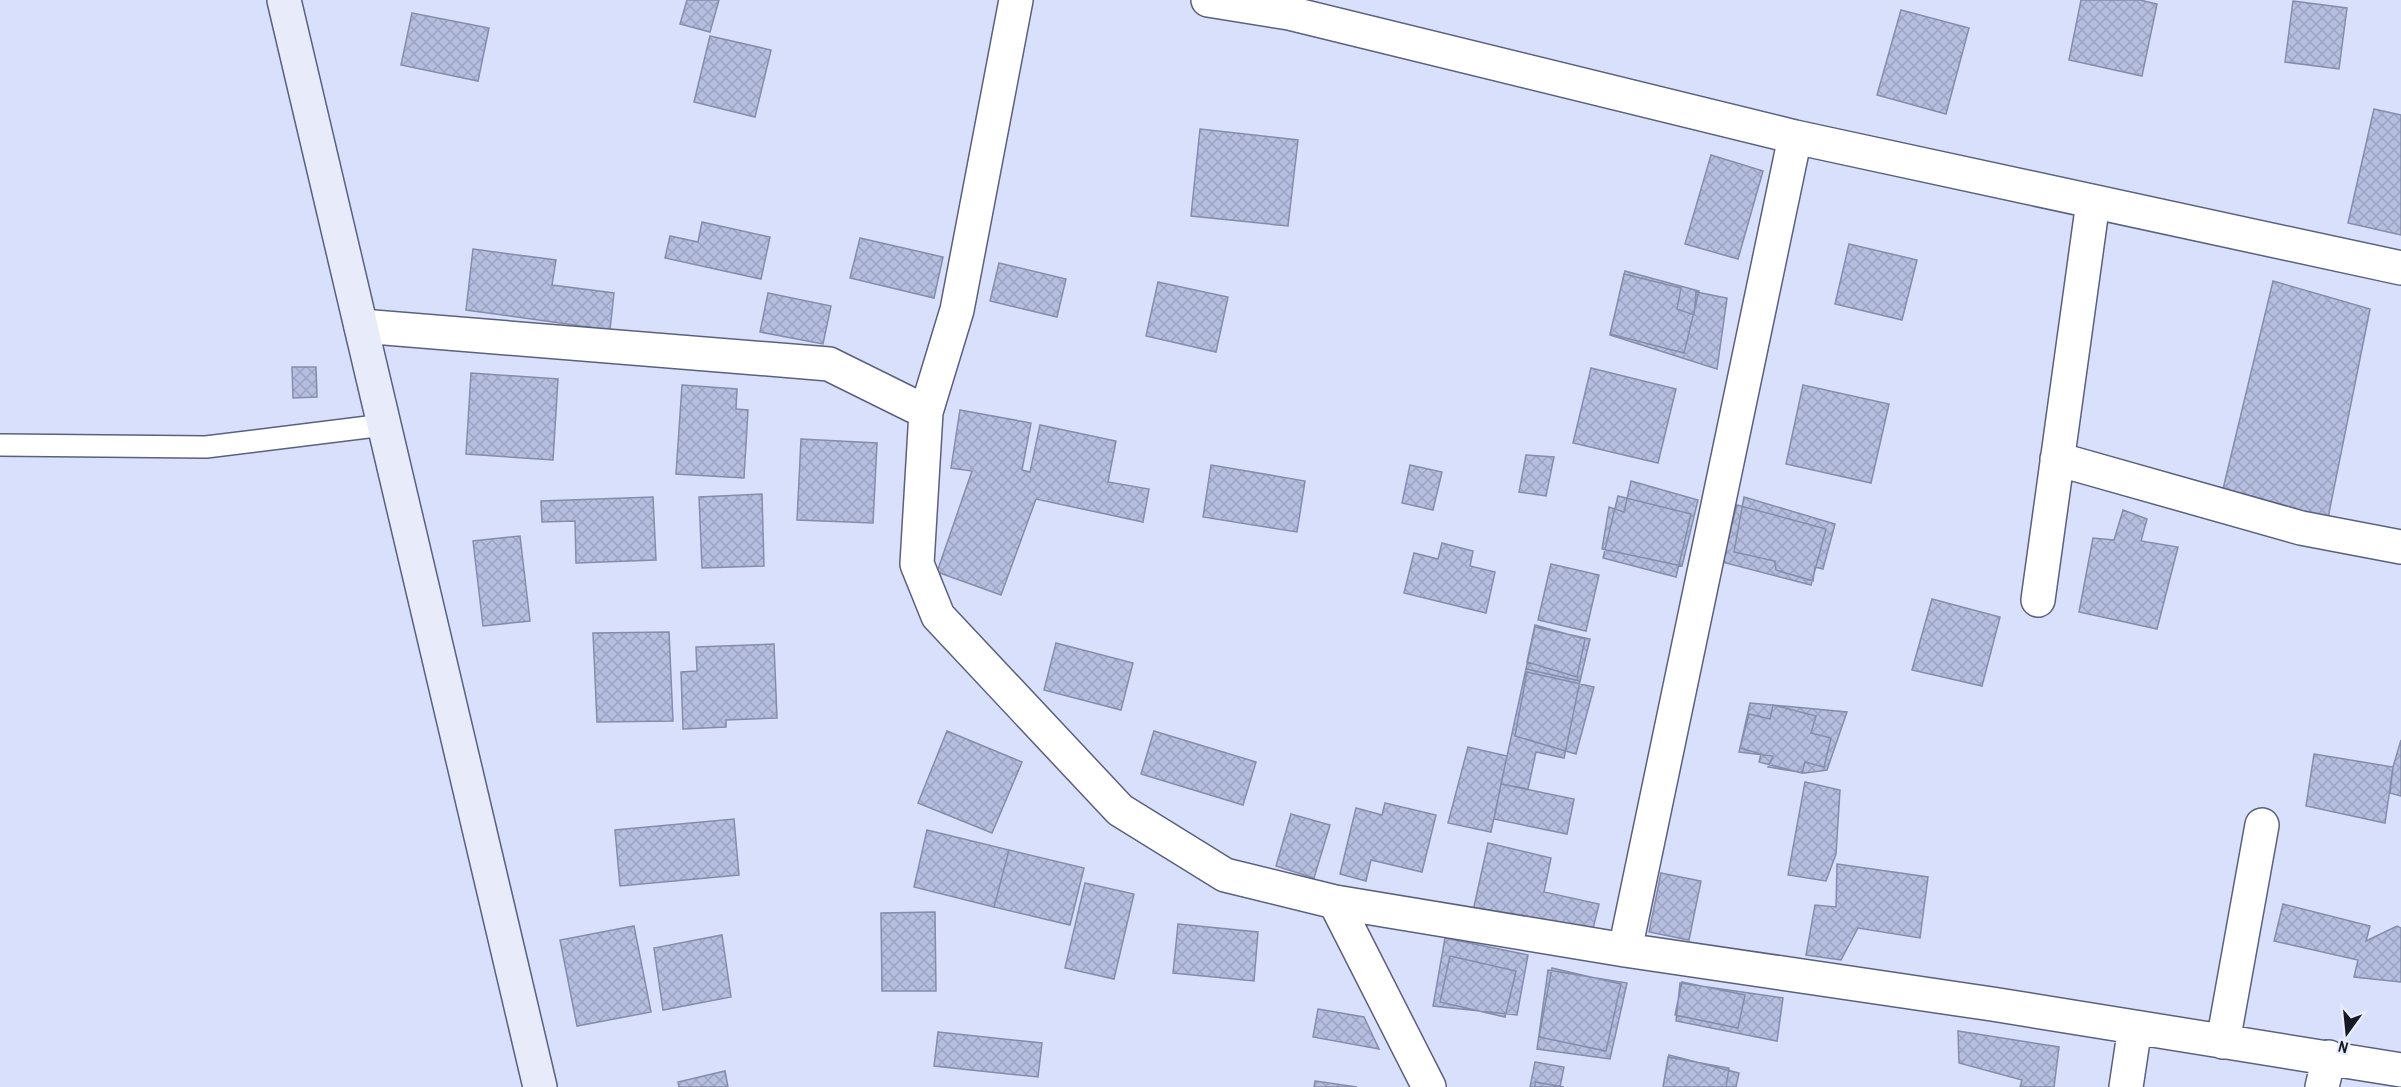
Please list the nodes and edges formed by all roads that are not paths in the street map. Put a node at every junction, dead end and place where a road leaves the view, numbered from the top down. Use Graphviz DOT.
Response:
graph roads {
  1 [pos="284,0"];
  2 [pos="1016,0"];
  3 [pos="1208,0"];
  4 [pos="1795,137"];
  5 [pos="2092,201"];
  6 [pos="2401,268"];
  7 [pos="361,326"];
  8 [pos="926,412"];
  9 [pos="384,425"];
  10 [pos="0,445"];
  11 [pos="2057,459"];
  12 [pos="2401,547"];
  13 [pos="2038,600"];
  14 [pos="2262,825"];
  15 [pos="1335,902"];
  16 [pos="1625,950"];
  17 [pos="2135,1027"];
  18 [pos="2223,1042"];
  19 [pos="2401,1070"];
  20 [pos="2325,1072"];
  21 [pos="540,1087"];
  22 [pos="1429,1087"];
  23 [pos="2126,1087"];
  1 -- 7 [label="street"];
  2 -- 8 [label="street"];
  3 -- 4 [label="street"];
  4 -- 5 [label="street"];
  4 -- 16 [label="street"];
  5 -- 6 [label="street"];
  5 -- 11 [label="street"];
  7 -- 8 [label="street"];
  7 -- 9 [label="street"];
  8 -- 15 [label="street"];
  9 -- 10 [label="lane"];
  9 -- 21 [label="street"];
  11 -- 12 [label="street"];
  11 -- 13 [label="street"];
  14 -- 18 [label="street"];
  15 -- 16 [label="street"];
  15 -- 22 [label="street"];
  16 -- 17 [label="street"];
  17 -- 18 [label="street"];
  17 -- 23 [label="street"];
  18 -- 20 [label="street"];
  19 -- 20 [label="street"];
}
